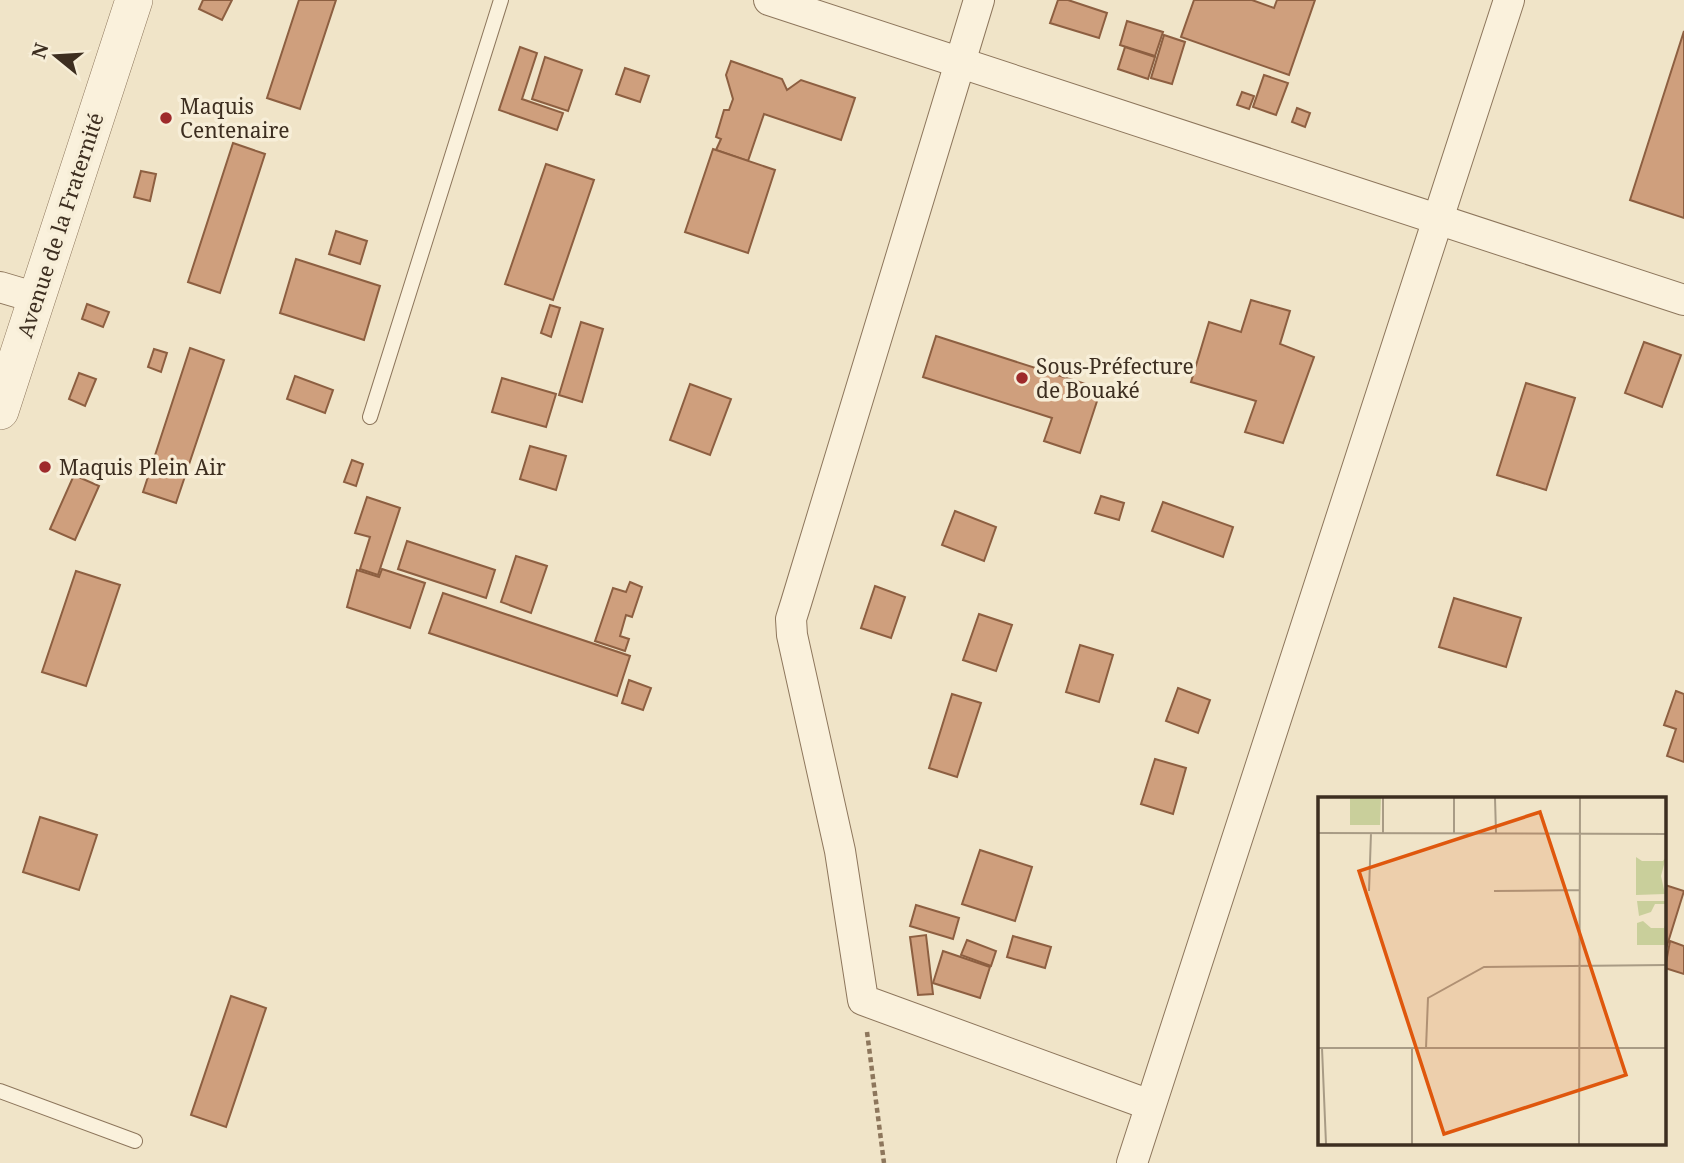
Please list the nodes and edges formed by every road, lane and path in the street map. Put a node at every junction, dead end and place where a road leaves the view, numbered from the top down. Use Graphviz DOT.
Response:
graph roads {
  1 [pos="134,0"];
  2 [pos="501,0"];
  3 [pos="769,0"];
  4 [pos="979,0"];
  5 [pos="1510,0"];
  6 [pos="959,62"];
  7 [pos="1438,219"];
  8 [pos="0,287"];
  9 [pos="37,298"];
  10 [pos="1684,300"];
  11 [pos="0,411"];
  12 [pos="370,417"];
  13 [pos="863,1000"];
  14 [pos="0,1091"];
  15 [pos="1150,1105"];
  16 [pos="135,1141"];
  17 [pos="884,1163"];
  18 [pos="1132,1163"];
  1 -- 9 [label="street, Avenue de la Fraternité"];
  2 -- 12 [label="lane"];
  3 -- 6 [label="street"];
  4 -- 6 [label="street"];
  5 -- 7 [label="street"];
  6 -- 7 [label="street"];
  6 -- 13 [label="street"];
  7 -- 10 [label="street"];
  7 -- 15 [label="street"];
  8 -- 9 [label="street"];
  9 -- 11 [label="street, Avenue de la Fraternité"];
  13 -- 15 [label="street"];
  13 -- 17 [label="path"];
  14 -- 16 [label="lane"];
  15 -- 18 [label="street"];
}
